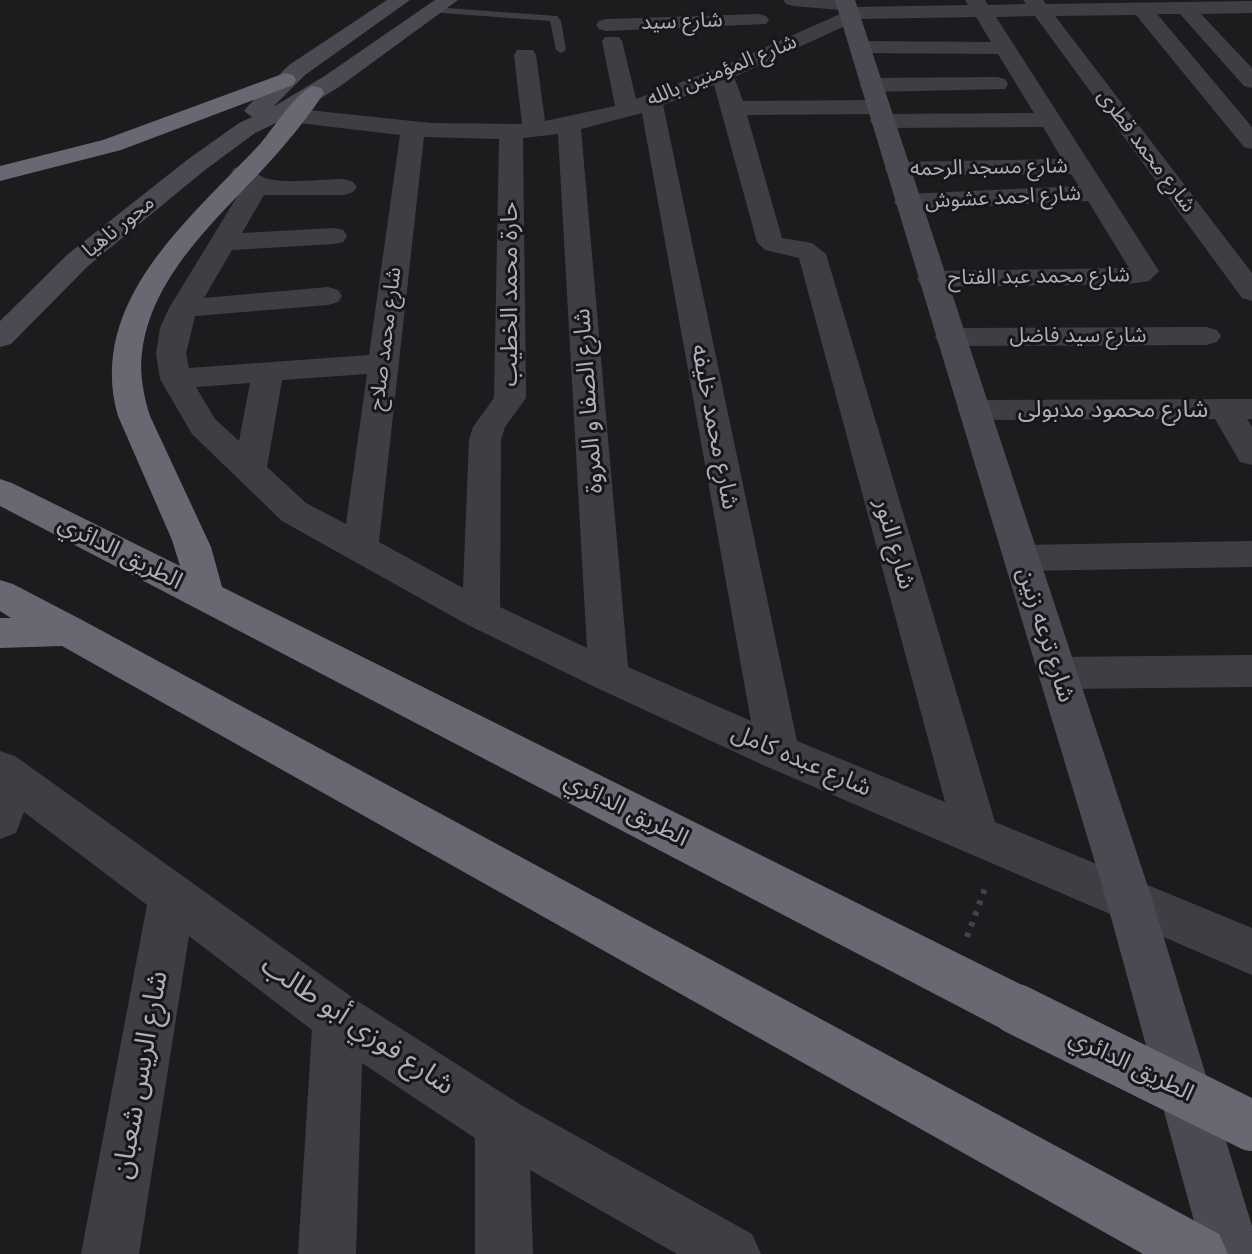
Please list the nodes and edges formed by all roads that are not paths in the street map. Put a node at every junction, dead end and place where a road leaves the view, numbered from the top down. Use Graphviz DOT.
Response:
graph roads {
  1 [pos="400,0"];
  2 [pos="793,0"];
  3 [pos="440,5"];
  4 [pos="1037,5"];
  5 [pos="1096,5"];
  6 [pos="979,6"];
  7 [pos="1185,8"];
  8 [pos="1142,9"];
  9 [pos="1251,9"];
  10 [pos="756,10"];
  11 [pos="850,17"];
  12 [pos="609,33"];
  13 [pos="1006,48"];
  14 [pos="561,50"];
  15 [pos="768,53"];
  16 [pos="525,55"];
  17 [pos="722,76"];
  18 [pos="285,80"];
  19 [pos="1252,81"];
  20 [pos="997,84"];
  21 [pos="306,104"];
  22 [pos="877,104"];
  23 [pos="639,106"];
  24 [pos="734,108"];
  25 [pos="1052,120"];
  26 [pos="569,125"];
  27 [pos="413,127"];
  28 [pos="247,128"];
  29 [pos="522,131"];
  30 [pos="1252,142"];
  31 [pos="1081,166"];
  32 [pos="0,174"];
  33 [pos="250,180"];
  34 [pos="902,186"];
  35 [pos="344,187"];
  36 [pos="1098,193"];
  37 [pos="334,236"];
  38 [pos="224,242"];
  39 [pos="1145,271"];
  40 [pos="932,279"];
  41 [pos="1252,292"];
  42 [pos="328,296"];
  43 [pos="183,308"];
  44 [pos="1206,335"];
  45 [pos="950,337"];
  46 [pos="0,338"];
  47 [pos="383,363"];
  48 [pos="268,372"];
  49 [pos="176,379"];
  50 [pos="974,410"];
  51 [pos="1238,410"];
  52 [pos="1252,454"];
  53 [pos="250,469"];
  54 [pos="0,491"];
  55 [pos="360,550"];
  56 [pos="1252,554"];
  57 [pos="1021,558"];
  58 [pos="0,593"];
  59 [pos="205,597"];
  60 [pos="481,615"];
  61 [pos="68,631"];
  62 [pos="0,633"];
  63 [pos="1252,671"];
  64 [pos="1058,673"];
  65 [pos="609,676"];
  66 [pos="778,752"];
  67 [pos="4,789"];
  68 [pos="976,835"];
  69 [pos="172,896"];
  70 [pos="1129,900"];
  71 [pos="1252,952"];
  72 [pos="338,1018"];
  73 [pos="502,1124"];
  74 [pos="1252,1126"];
  75 [pos="718,1250"];
  76 [pos="110,1254"];
  77 [pos="327,1254"];
  78 [pos="504,1254"];
  79 [pos="1199,1254"];
  80 [pos="1232,1254"];
  1 -- 18 [label="street, محور ناهيا"];
  2 -- 11 [label="street"];
  3 -- 14 [label="lane"];
  3 -- 21 [label="street, محور ناهيا"];
  4 -- 5 [label="street"];
  4 -- 6 [label="street"];
  4 -- 41 [label="street, شارع محمد قطرى"];
  5 -- 8 [label="street"];
  6 -- 11 [label="street"];
  6 -- 13 [label="street, شارع مسجد الرحمه"];
  7 -- 8 [label="street"];
  7 -- 9 [label="street"];
  7 -- 19 [label="street"];
  8 -- 30 [label="street"];
  10 -- 12 [label="street, شارع سيد"];
  10 -- 15 [label="street"];
  11 -- 13 [label="street"];
  11 -- 15 [label="street, شارع المؤمنين بالله"];
  11 -- 22 [label="street, شارع ترعه زنين"];
  12 -- 23 [label="street, شارع محمد خليفه"];
  13 -- 25 [label="street, شارع مسجد الرحمه"];
  15 -- 17 [label="street, شارع المؤمنين بالله"];
  16 -- 29 [label="street, حارة محمد الخطيب"];
  17 -- 23 [label="street, شارع المؤمنين بالله"];
  17 -- 24 [label="street"];
  18 -- 28 [label="street, محور ناهيا"];
  18 -- 32 [label="highway"];
  20 -- 22 [label="street"];
  21 -- 27 [label="street, شارع المؤمنين بالله"];
  21 -- 28 [label="street, محور ناهيا"];
  21 -- 33 [label="highway"];
  22 -- 24 [label="street"];
  22 -- 25 [label="street"];
  22 -- 34 [label="street, شارع ترعه زنين"];
  23 -- 26 [label="street, شارع المؤمنين بالله"];
  23 -- 66 [label="street, شارع محمد خليفه"];
  24 -- 68 [label="street, شارع النور"];
  25 -- 31 [label="street, شارع مسجد الرحمه"];
  26 -- 29 [label="street, شارع المؤمنين بالله"];
  26 -- 65 [label="street, شارع الصفا و المروة"];
  27 -- 29 [label="street, شارع المؤمنين بالله"];
  27 -- 47 [label="street, شارع محمد صلاح"];
  28 -- 46 [label="street, محور ناهيا"];
  29 -- 60 [label="street, حارة محمد الخطيب"];
  31 -- 34 [label="street, شارع مسجد الرحمه"];
  31 -- 36 [label="street, شارع مسجد الرحمه"];
  33 -- 35 [label="street"];
  33 -- 38 [label="street"];
  33 -- 59 [label="highway"];
  34 -- 36 [label="street, شارع احمد عشوش"];
  34 -- 40 [label="street, شارع ترعه زنين"];
  36 -- 39 [label="street, شارع مسجد الرحمه"];
  37 -- 38 [label="street"];
  38 -- 43 [label="street"];
  39 -- 40 [label="street, شارع محمد عبد الفتاح"];
  40 -- 45 [label="street, شارع ترعه زنين"];
  42 -- 43 [label="street"];
  43 -- 49 [label="street"];
  44 -- 45 [label="street, شارع سيد فاضل"];
  45 -- 50 [label="street, شارع ترعه زنين"];
  47 -- 48 [label="street"];
  47 -- 55 [label="street, شارع محمد صلاح"];
  48 -- 49 [label="street"];
  48 -- 53 [label="street"];
  49 -- 53 [label="street, شارع عبده كامل"];
  50 -- 51 [label="street, شارع محمود مدبولى"];
  50 -- 57 [label="street, شارع ترعه زنين"];
  51 -- 52 [label="street"];
  53 -- 55 [label="street, شارع عبده كامل"];
  54 -- 59 [label="highway, الطريق الدائري"];
  55 -- 60 [label="street, شارع عبده كامل"];
  56 -- 57 [label="street"];
  57 -- 64 [label="street, شارع ترعه زنين"];
  58 -- 61 [label="highway"];
  59 -- 74 [label="highway, الطريق الدائري, bridge"];
  60 -- 65 [label="street, شارع عبده كامل"];
  61 -- 62 [label="highway"];
  61 -- 79 [label="highway"];
  63 -- 64 [label="street"];
  64 -- 70 [label="street, شارع ترعه زنين"];
  65 -- 66 [label="street, شارع عبده كامل"];
  66 -- 68 [label="street, شارع عبده كامل"];
  67 -- 69 [label="street, شارع فوزي أبو طالب"];
  68 -- 70 [label="street, شارع عبده كامل"];
  69 -- 72 [label="street, شارع فوزي أبو طالب"];
  69 -- 76 [label="street, شارع الريس شعبان"];
  70 -- 71 [label="street, شارع عبده كامل"];
  70 -- 80 [label="street, شارع ترعه زنين"];
  72 -- 73 [label="street, شارع فوزي أبو طالب"];
  72 -- 77 [label="street"];
  73 -- 75 [label="street, شارع فوزي أبو طالب"];
  73 -- 78 [label="street"];
}
